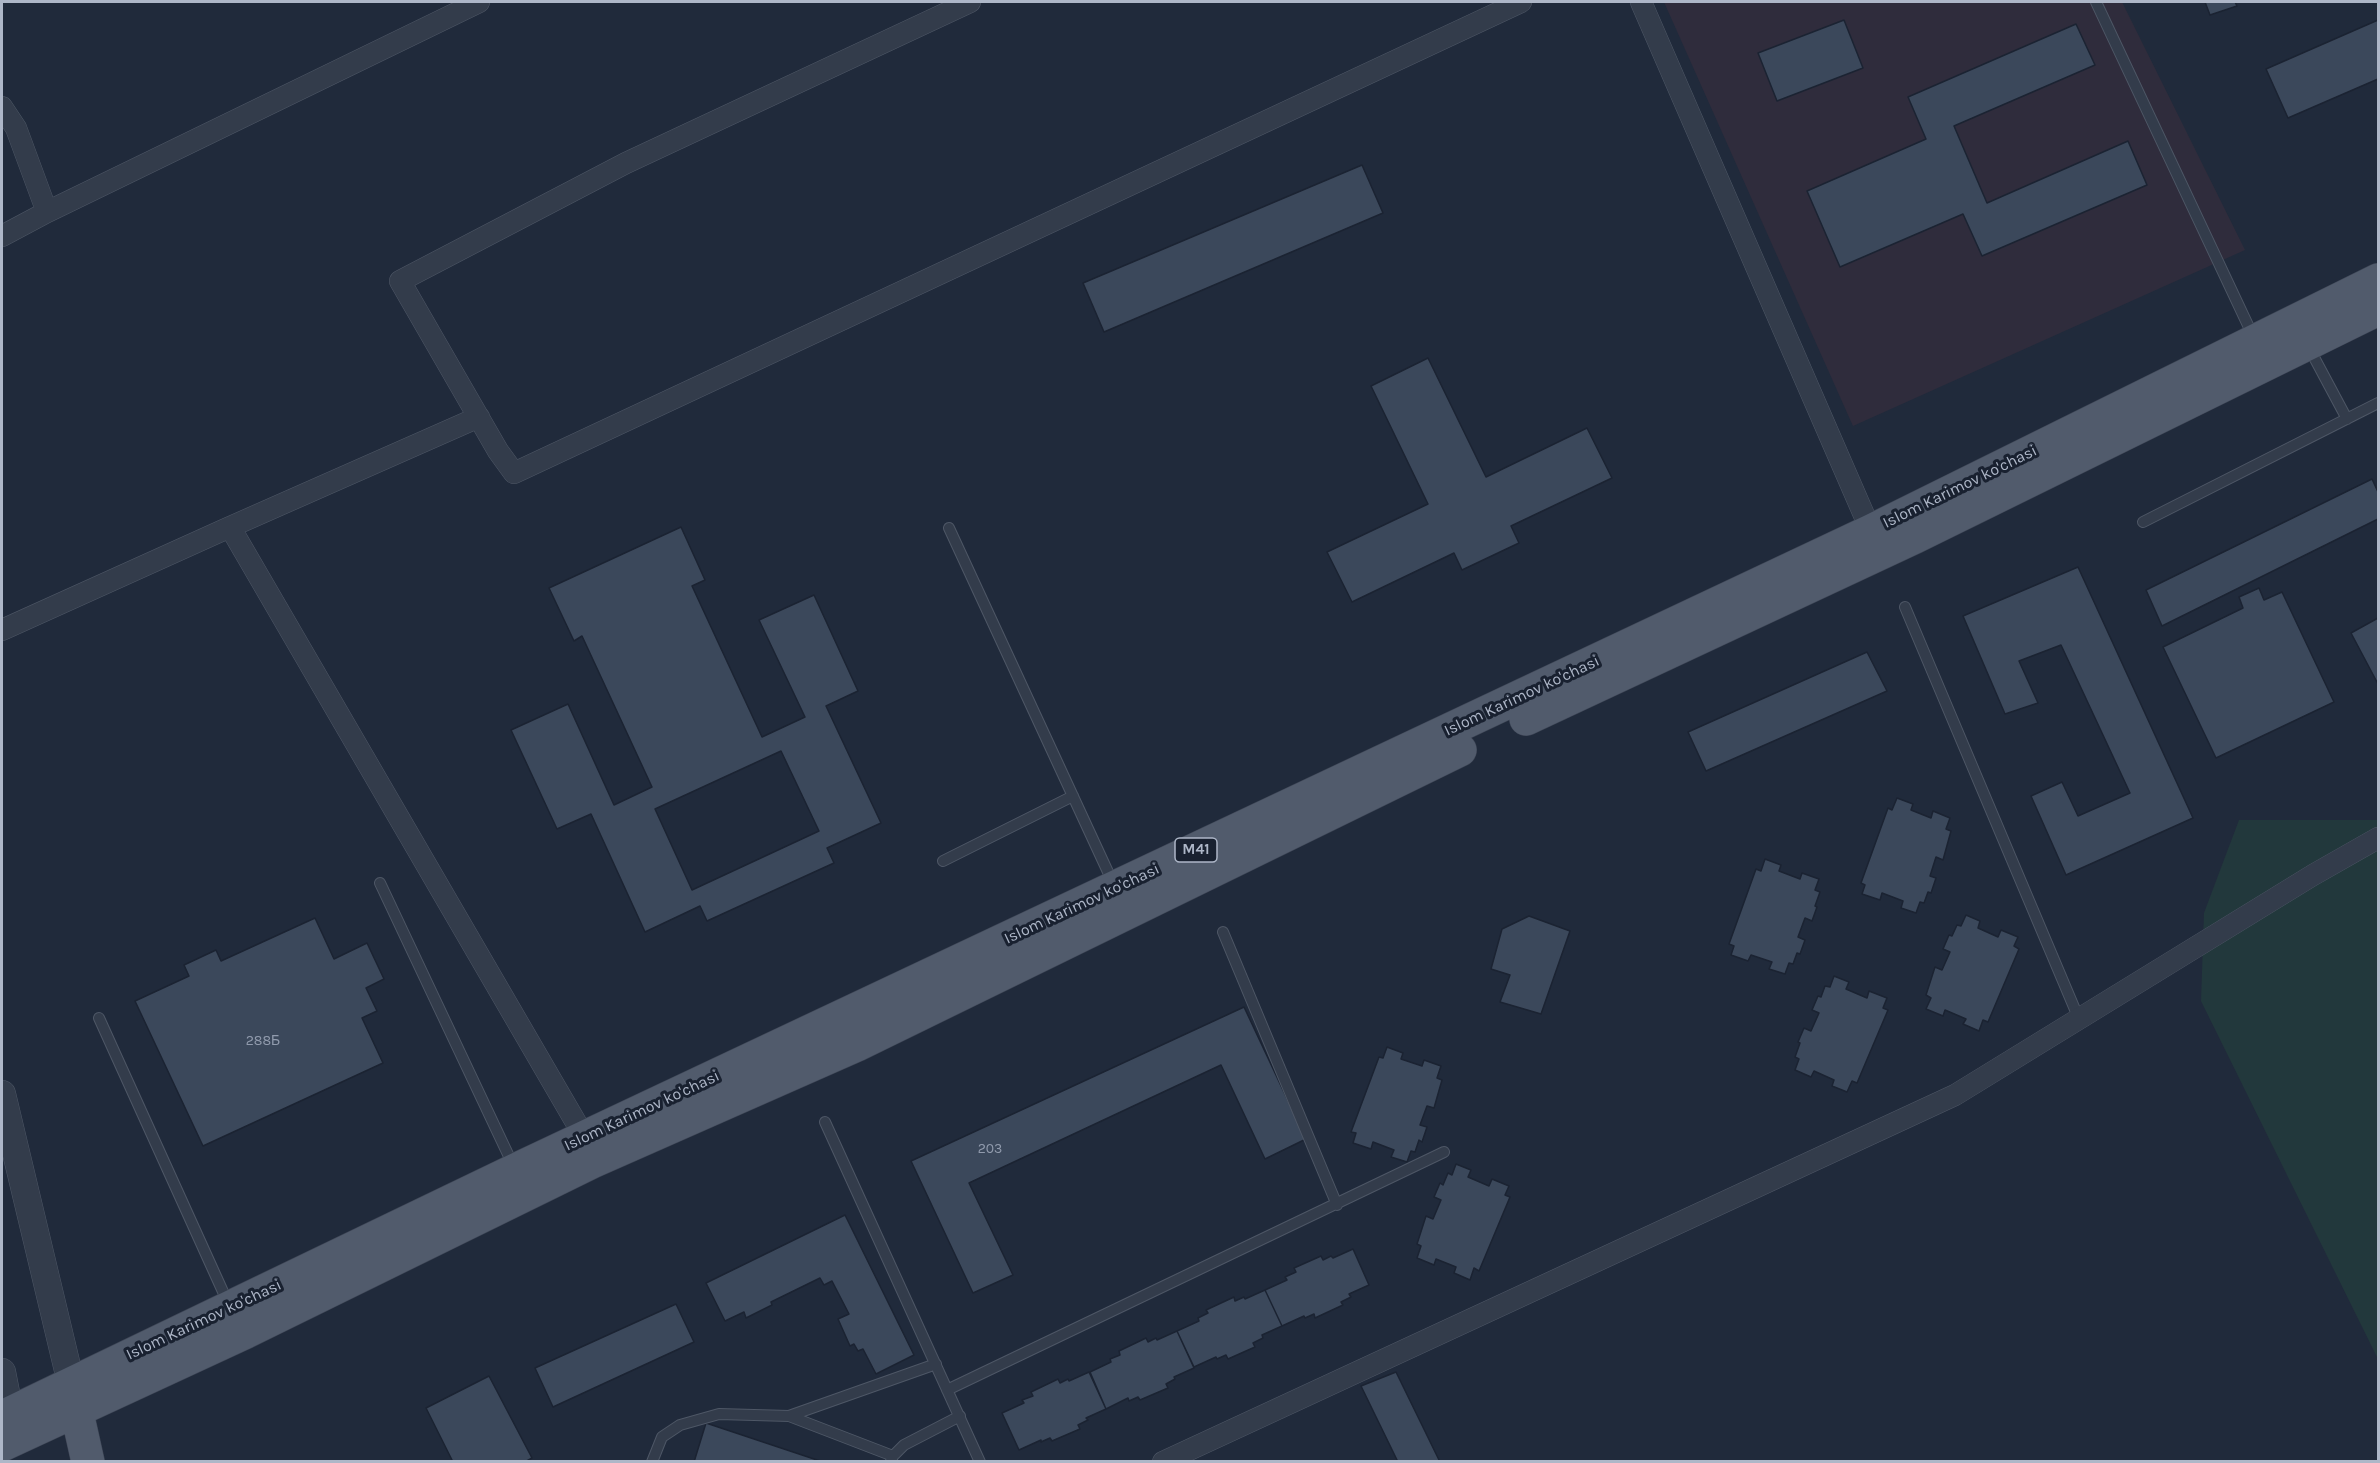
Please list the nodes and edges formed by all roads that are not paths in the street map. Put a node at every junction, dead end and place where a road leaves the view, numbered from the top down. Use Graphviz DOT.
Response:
graph roads {
  1 [pos="479,2"];
  2 [pos="970,2"];
  3 [pos="1521,2"];
  4 [pos="1641,2"];
  5 [pos="2096,2"];
  6 [pos="2,106"];
  7 [pos="47,212"];
  8 [pos="2,236"];
  9 [pos="2379,280"];
  10 [pos="2379,309"];
  11 [pos="2255,341"];
  12 [pos="2307,343"];
  13 [pos="2379,403"];
  14 [pos="479,417"];
  15 [pos="2347,419"];
  16 [pos="2143,522"];
  17 [pos="230,527"];
  18 [pos="949,528"];
  19 [pos="1871,531"];
  20 [pos="1905,607"];
  21 [pos="2,630"];
  22 [pos="1073,796"];
  23 [pos="2379,838"];
  24 [pos="943,861"];
  25 [pos="380,883"];
  26 [pos="1115,888"];
  27 [pos="1223,932"];
  28 [pos="99,1018"];
  29 [pos="2079,1019"];
  30 [pos="2,1094"];
  31 [pos="825,1122"];
  32 [pos="585,1138"];
  33 [pos="1444,1152"];
  34 [pos="515,1170"];
  35 [pos="1337,1205"];
  36 [pos="231,1308"];
  37 [pos="936,1364"];
  38 [pos="2,1372"];
  39 [pos="947,1390"];
  40 [pos="74,1396"];
  41 [pos="789,1416"];
  42 [pos="960,1416"];
  43 [pos="11,1435"];
  44 [pos="892,1459"];
  45 [pos="88,1461"];
  46 [pos="652,1461"];
  47 [pos="980,1461"];
  48 [pos="1162,1461"];
  1 -- 7 [label="street"];
  2 -- 14 [label="street"];
  3 -- 14 [label="street"];
  4 -- 19 [label="street"];
  5 -- 11 [label="lane"];
  6 -- 7 [label="street"];
  7 -- 8 [label="street"];
  9 -- 11 [label="main road, Islom Karimov ko'chasi / M41"];
  10 -- 12 [label="main road, Islom Karimov ko'chasi / M41"];
  11 -- 19 [label="main road, Islom Karimov ko'chasi / M41"];
  12 -- 15 [label="lane"];
  12 -- 40 [label="main road, Islom Karimov ko'chasi / M41"];
  13 -- 15 [label="lane"];
  14 -- 17 [label="street"];
  15 -- 16 [label="lane"];
  17 -- 21 [label="street"];
  17 -- 32 [label="street"];
  18 -- 22 [label="lane"];
  19 -- 26 [label="main road, Islom Karimov ko'chasi / M41"];
  20 -- 29 [label="lane"];
  22 -- 24 [label="lane"];
  22 -- 26 [label="lane"];
  23 -- 29 [label="street"];
  25 -- 34 [label="lane"];
  26 -- 32 [label="main road, Islom Karimov ko'chasi / M41"];
  27 -- 35 [label="lane"];
  28 -- 36 [label="lane"];
  29 -- 48 [label="street"];
  30 -- 40 [label="street"];
  31 -- 37 [label="lane"];
  32 -- 34 [label="main road, Islom Karimov ko'chasi / M41"];
  33 -- 35 [label="lane"];
  34 -- 36 [label="main road, Islom Karimov ko'chasi / M41"];
  35 -- 39 [label="lane"];
  36 -- 40 [label="main road, Islom Karimov ko'chasi / M41"];
  37 -- 39 [label="lane"];
  37 -- 41 [label="lane"];
  38 -- 43 [label="street"];
  39 -- 42 [label="lane"];
  40 -- 43 [label="main road, Islom Karimov ko'chasi / M41"];
  40 -- 45 [label="main road"];
  41 -- 44 [label="lane"];
  41 -- 46 [label="lane"];
  42 -- 44 [label="lane"];
  42 -- 47 [label="lane"];
}
